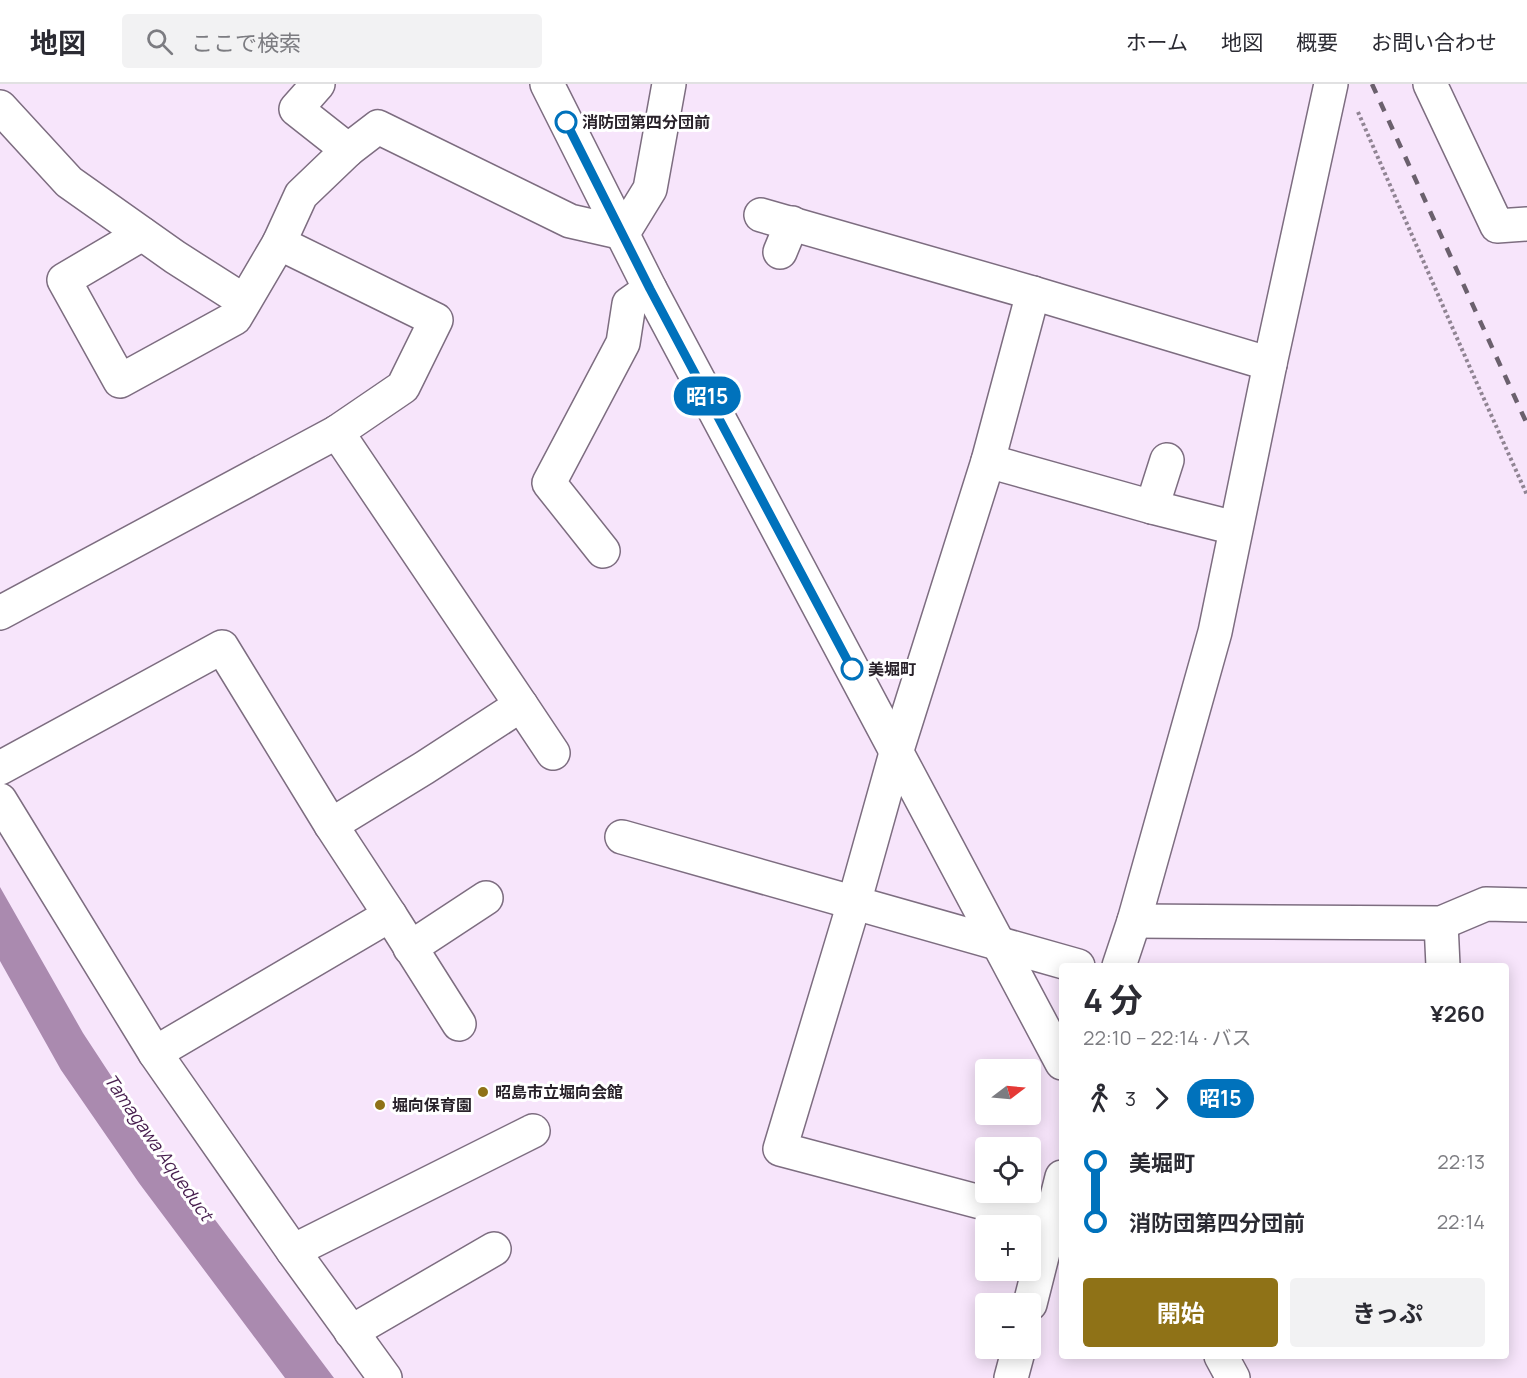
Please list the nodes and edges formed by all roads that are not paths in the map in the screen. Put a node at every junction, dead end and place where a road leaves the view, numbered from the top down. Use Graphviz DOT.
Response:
graph roads {
  1 [pos="318,84"];
  2 [pos="547,84"];
  3 [pos="669,84"];
  4 [pos="1331,84"];
  5 [pos="1430,84"];
  6 [pos="0,107"];
  7 [pos="348,150"];
  8 [pos="1512,225"];
  9 [pos="778,230"];
  10 [pos="623,233"];
  11 [pos="142,234"];
  12 [pos="279,243"];
  13 [pos="650,289"];
  14 [pos="1033,293"];
  15 [pos="244,301"];
  16 [pos="1270,364"];
  17 [pos="337,432"];
  18 [pos="1167,460"];
  19 [pos="988,461"];
  20 [pos="1152,507"];
  21 [pos="1236,528"];
  22 [pos="603,551"];
  23 [pos="0,613"];
  24 [pos="521,705"];
  25 [pos="553,753"];
  26 [pos="897,753"];
  27 [pos="0,768"];
  28 [pos="0,800"];
  29 [pos="331,825"];
  30 [pos="622,837"];
  31 [pos="486,898"];
  32 [pos="854,903"];
  33 [pos="1527,905"];
  34 [pos="390,915"];
  35 [pos="1134,921"];
  36 [pos="1441,923"];
  37 [pos="998,943"];
  38 [pos="410,948"];
  39 [pos="1068,963"];
  40 [pos="1120,963"];
  41 [pos="1443,963"];
  42 [pos="459,1024"];
  43 [pos="155,1053"];
  44 [pos="1059,1057"];
  45 [pos="533,1131"];
  46 [pos="1059,1190"];
  47 [pos="1052,1221"];
  48 [pos="494,1249"];
  49 [pos="293,1251"];
  50 [pos="1033,1293"];
  51 [pos="351,1332"];
  52 [pos="1016,1359"];
  53 [pos="1223,1359"];
  54 [pos="386,1378"];
  55 [pos="1011,1378"];
  56 [pos="1233,1378"];
  1 -- 7 [label="street"];
  2 -- 10 [label="street"];
  3 -- 10 [label="street"];
  4 -- 16 [label="street"];
  5 -- 8 [label="street"];
  6 -- 11 [label="street"];
  7 -- 10 [label="street"];
  7 -- 12 [label="street"];
  9 -- 14 [label="street"];
  10 -- 13 [label="street"];
  11 -- 15 [label="street"];
  11 -- 15 [label="street"];
  12 -- 15 [label="street"];
  12 -- 17 [label="street"];
  13 -- 22 [label="street"];
  13 -- 26 [label="street"];
  14 -- 16 [label="street"];
  14 -- 19 [label="street"];
  16 -- 21 [label="street"];
  17 -- 23 [label="street"];
  17 -- 24 [label="street"];
  18 -- 20 [label="street"];
  19 -- 20 [label="street"];
  19 -- 26 [label="street"];
  20 -- 21 [label="street"];
  21 -- 35 [label="street"];
  24 -- 25 [label="street"];
  24 -- 29 [label="street"];
  26 -- 32 [label="street"];
  26 -- 37 [label="street"];
  27 -- 29 [label="street"];
  28 -- 43 [label="street"];
  29 -- 34 [label="street"];
  30 -- 32 [label="street"];
  31 -- 38 [label="street"];
  32 -- 37 [label="street"];
  32 -- 47 [label="street"];
  33 -- 36 [label="street"];
  34 -- 38 [label="street"];
  34 -- 43 [label="street"];
  35 -- 36 [label="street"];
  35 -- 40 [label="street"];
  36 -- 41 [label="street"];
  37 -- 39 [label="street"];
  37 -- 44 [label="street"];
  38 -- 42 [label="street"];
  43 -- 49 [label="street"];
  45 -- 49 [label="street"];
  46 -- 47 [label="street"];
  47 -- 50 [label="street"];
  48 -- 51 [label="street"];
  49 -- 51 [label="street"];
  51 -- 54 [label="street"];
  52 -- 55 [label="street"];
  53 -- 56 [label="street"];
}
